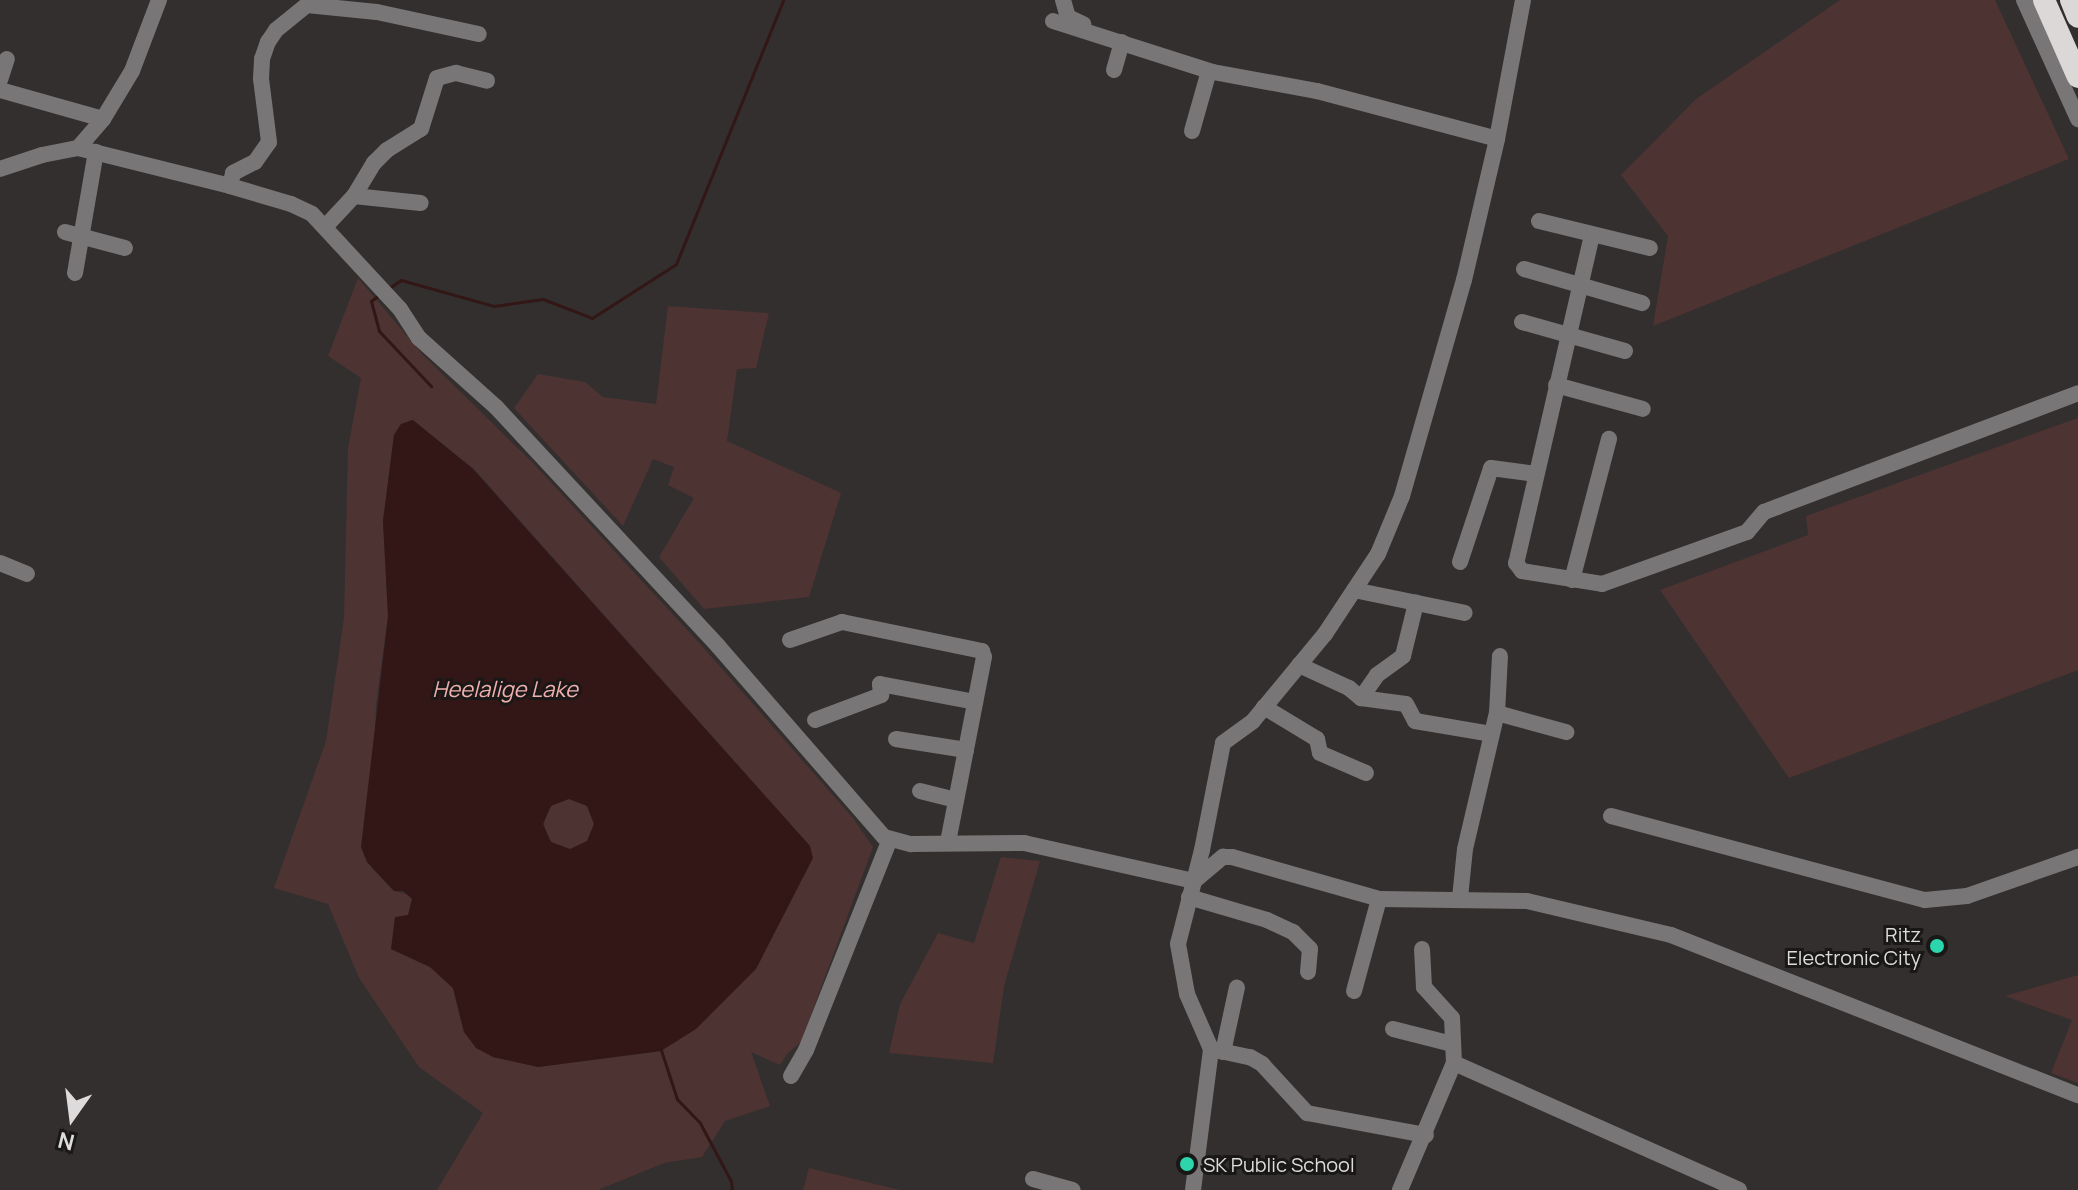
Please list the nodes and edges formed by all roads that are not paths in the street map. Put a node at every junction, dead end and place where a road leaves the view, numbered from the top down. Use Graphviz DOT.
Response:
graph roads {
  1 [pos="159,0"];
  2 [pos="1063,0"];
  3 [pos="1523,0"];
  4 [pos="2024,0"];
  5 [pos="2044,0"];
  6 [pos="2071,0"];
  7 [pos="301,3"];
  8 [pos="2078,17"];
  9 [pos="1053,21"];
  10 [pos="479,34"];
  11 [pos="1122,42"];
  12 [pos="7,59"];
  13 [pos="1114,70"];
  14 [pos="1207,70"];
  15 [pos="2078,77"];
  16 [pos="0,80"];
  17 [pos="487,81"];
  18 [pos="0,90"];
  19 [pos="103,119"];
  20 [pos="2078,119"];
  21 [pos="1192,131"];
  22 [pos="1497,139"];
  23 [pos="78,148"];
  24 [pos="96,152"];
  25 [pos="0,169"];
  26 [pos="230,186"];
  27 [pos="354,196"];
  28 [pos="421,203"];
  29 [pos="1539,221"];
  30 [pos="325,227"];
  31 [pos="65,232"];
  32 [pos="1592,235"];
  33 [pos="82,236"];
  34 [pos="125,248"];
  35 [pos="1650,248"];
  36 [pos="1524,269"];
  37 [pos="75,273"];
  38 [pos="1580,285"];
  39 [pos="1642,303"];
  40 [pos="1522,322"];
  41 [pos="1568,334"];
  42 [pos="1625,351"];
  43 [pos="1556,385"];
  44 [pos="2078,393"];
  45 [pos="1643,409"];
  46 [pos="1609,439"];
  47 [pos="1536,474"];
  48 [pos="1460,562"];
  49 [pos="0,563"];
  50 [pos="27,574"];
  51 [pos="1572,580"];
  52 [pos="1354,590"];
  53 [pos="1416,603"];
  54 [pos="1465,613"];
  55 [pos="790,640"];
  56 [pos="1500,656"];
  57 [pos="1299,665"];
  58 [pos="1361,698"];
  59 [pos="975,702"];
  60 [pos="1264,707"];
  61 [pos="1497,713"];
  62 [pos="815,720"];
  63 [pos="1566,732"];
  64 [pos="1491,734"];
  65 [pos="896,739"];
  66 [pos="966,750"];
  67 [pos="1366,773"];
  68 [pos="920,791"];
  69 [pos="956,800"];
  70 [pos="1611,816"];
  71 [pos="890,839"];
  72 [pos="948,842"];
  73 [pos="2078,857"];
  74 [pos="1192,889"];
  75 [pos="1460,898"];
  76 [pos="1379,899"];
  77 [pos="1422,949"];
  78 [pos="1308,972"];
  79 [pos="1237,987"];
  80 [pos="1354,991"];
  81 [pos="1393,1029"];
  82 [pos="1452,1044"];
  83 [pos="1217,1050"];
  84 [pos="1454,1063"];
  85 [pos="791,1076"];
  86 [pos="2078,1095"];
  87 [pos="1426,1135"];
  88 [pos="1033,1179"];
  89 [pos="1714,1185"];
  90 [pos="1073,1190"];
  91 [pos="1193,1190"];
  92 [pos="1400,1190"];
  93 [pos="1739,1190"];
  1 -- 19 [label="street"];
  2 -- 14 [label="street"];
  3 -- 22 [label="street"];
  4 -- 20 [label="street"];
  5 -- 15 [label="highway"];
  6 -- 8 [label="highway"];
  7 -- 10 [label="street"];
  7 -- 26 [label="street"];
  9 -- 11 [label="street"];
  11 -- 13 [label="street"];
  11 -- 14 [label="street"];
  12 -- 16 [label="street"];
  14 -- 21 [label="street"];
  14 -- 22 [label="street"];
  17 -- 27 [label="street"];
  18 -- 19 [label="street"];
  19 -- 23 [label="street"];
  22 -- 52 [label="street"];
  23 -- 24 [label="street"];
  23 -- 25 [label="street"];
  24 -- 26 [label="street"];
  24 -- 33 [label="street"];
  26 -- 30 [label="street"];
  27 -- 28 [label="street"];
  27 -- 30 [label="street"];
  29 -- 32 [label="street"];
  30 -- 71 [label="street"];
  31 -- 33 [label="street"];
  32 -- 35 [label="street"];
  32 -- 38 [label="street"];
  33 -- 34 [label="street"];
  33 -- 37 [label="street"];
  36 -- 38 [label="street"];
  38 -- 39 [label="street"];
  38 -- 41 [label="street"];
  40 -- 41 [label="street"];
  41 -- 42 [label="street"];
  41 -- 43 [label="street"];
  43 -- 45 [label="street"];
  43 -- 47 [label="street"];
  44 -- 51 [label="street"];
  46 -- 51 [label="street"];
  47 -- 48 [label="street"];
  47 -- 51 [label="street"];
  49 -- 50 [label="street"];
  52 -- 53 [label="street"];
  52 -- 57 [label="street"];
  53 -- 54 [label="street"];
  53 -- 58 [label="street"];
  55 -- 59 [label="street"];
  56 -- 61 [label="street"];
  57 -- 58 [label="street"];
  57 -- 60 [label="street"];
  58 -- 64 [label="street"];
  59 -- 62 [label="street"];
  59 -- 66 [label="street"];
  60 -- 67 [label="street"];
  60 -- 74 [label="street"];
  61 -- 63 [label="street"];
  61 -- 64 [label="street"];
  64 -- 75 [label="street"];
  65 -- 66 [label="street"];
  66 -- 69 [label="street"];
  68 -- 69 [label="street"];
  69 -- 72 [label="street"];
  70 -- 73 [label="street"];
  71 -- 72 [label="street"];
  71 -- 85 [label="street"];
  72 -- 74 [label="street"];
  74 -- 76 [label="street"];
  74 -- 78 [label="street"];
  74 -- 83 [label="street"];
  75 -- 76 [label="street"];
  75 -- 86 [label="street"];
  76 -- 80 [label="street"];
  77 -- 82 [label="street"];
  79 -- 83 [label="street"];
  81 -- 82 [label="street"];
  82 -- 84 [label="street"];
  83 -- 87 [label="street"];
  83 -- 91 [label="street"];
  84 -- 87 [label="street"];
  84 -- 89 [label="street"];
  87 -- 92 [label="street"];
  88 -- 90 [label="street"];
  89 -- 93 [label="street"];
}
